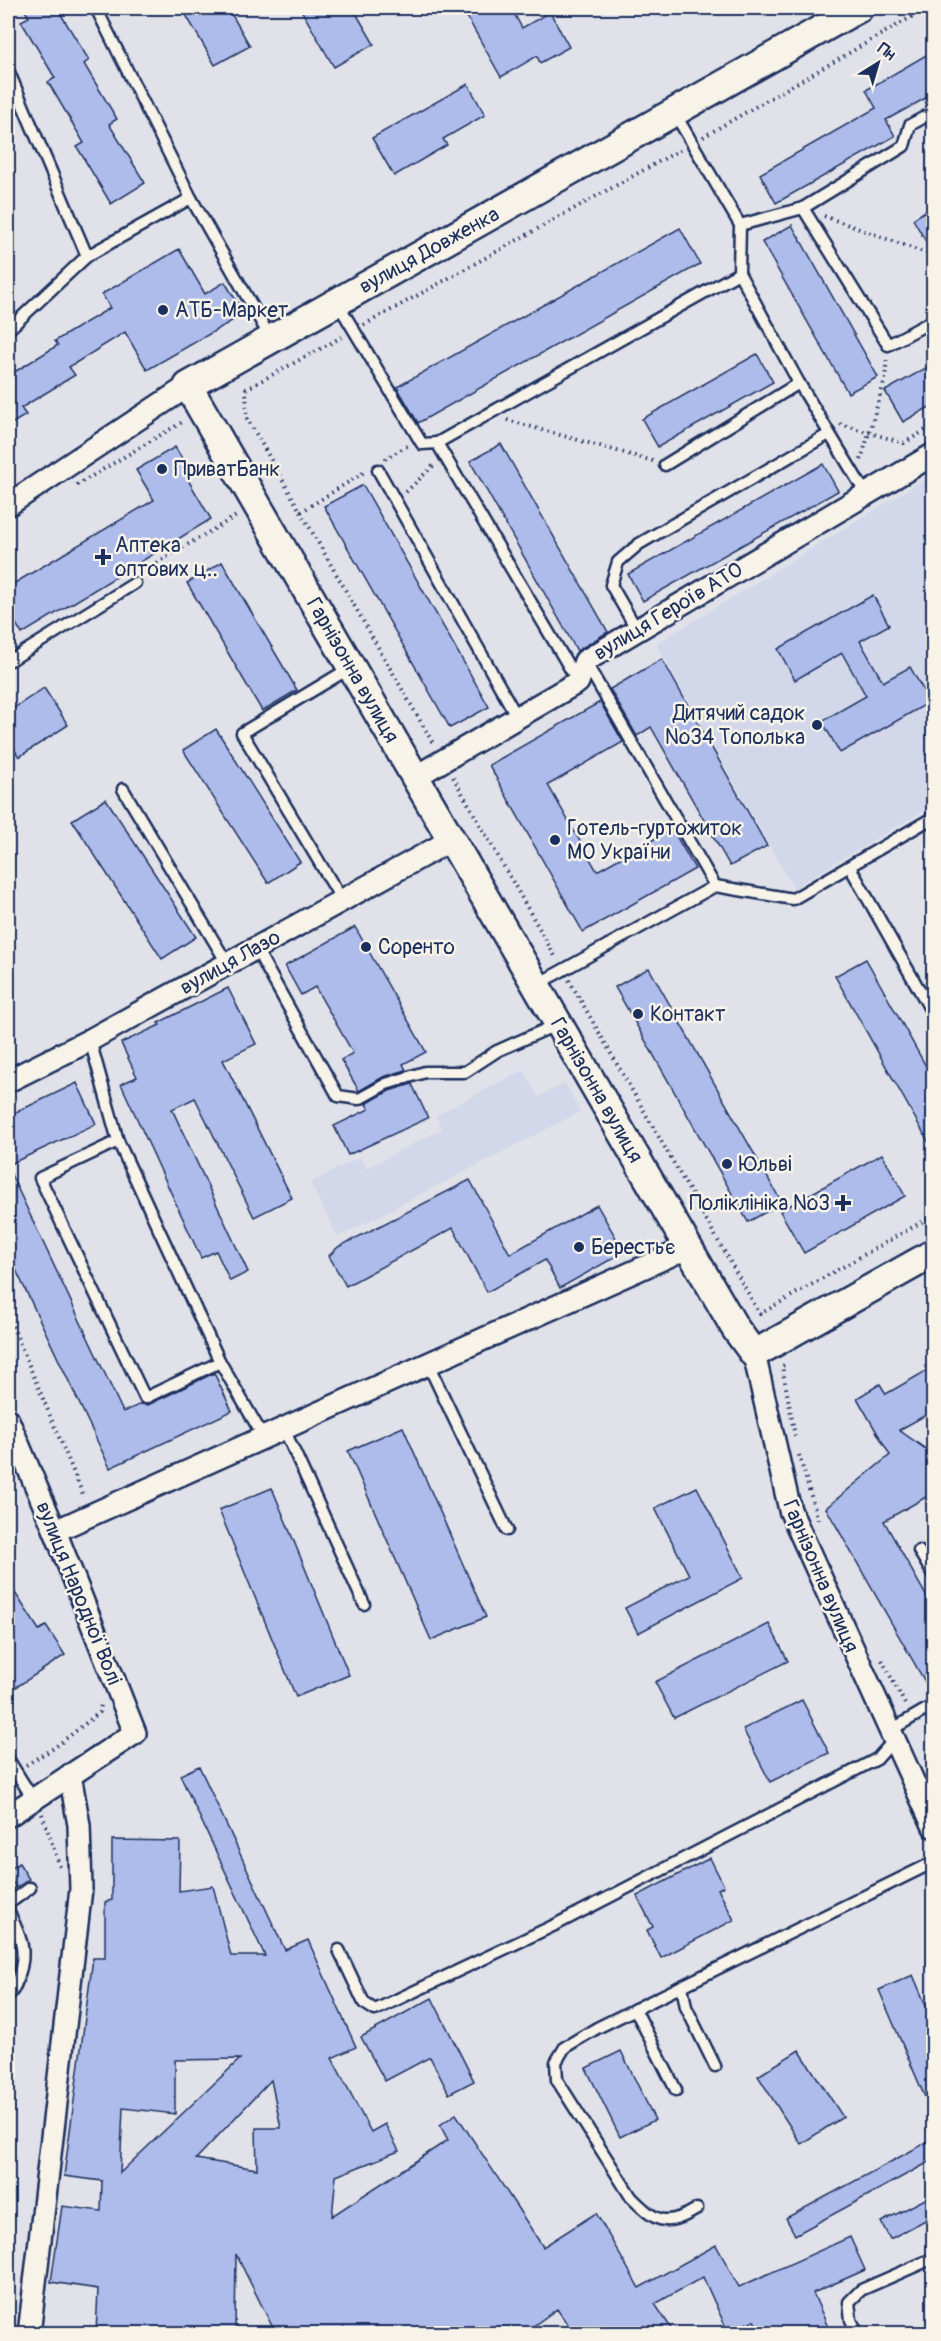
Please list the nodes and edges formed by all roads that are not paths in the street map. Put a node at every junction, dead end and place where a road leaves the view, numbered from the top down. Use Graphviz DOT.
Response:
graph roads {
  1 [pos="96,8"];
  2 [pos="859,8"];
  3 [pos="8,70"];
  4 [pos="674,112"];
  5 [pos="933,112"];
  6 [pos="191,198"];
  7 [pos="803,208"];
  8 [pos="740,225"];
  9 [pos="87,256"];
  10 [pos="738,273"];
  11 [pos="337,302"];
  12 [pos="933,320"];
  13 [pos="8,330"];
  14 [pos="271,339"];
  15 [pos="799,383"];
  16 [pos="188,386"];
  17 [pos="829,434"];
  18 [pos="437,443"];
  19 [pos="933,454"];
  20 [pos="665,465"];
  21 [pos="378,466"];
  22 [pos="861,486"];
  23 [pos="8,505"];
  24 [pos="135,583"];
  25 [pos="637,630"];
  26 [pos="8,655"];
  27 [pos="585,661"];
  28 [pos="351,668"];
  29 [pos="578,682"];
  30 [pos="518,717"];
  31 [pos="415,777"];
  32 [pos="123,789"];
  33 [pos="933,817"];
  34 [pos="451,840"];
  35 [pos="850,867"];
  36 [pos="715,886"];
  37 [pos="342,900"];
  38 [pos="255,947"];
  39 [pos="227,963"];
  40 [pos="536,985"];
  41 [pos="933,1016"];
  42 [pos="558,1024"];
  43 [pos="90,1040"];
  44 [pos="8,1081"];
  45 [pos="118,1141"];
  46 [pos="689,1248"];
  47 [pos="933,1253"];
  48 [pos="754,1354"];
  49 [pos="220,1362"];
  50 [pos="428,1364"];
  51 [pos="8,1420"];
  52 [pos="284,1429"];
  53 [pos="264,1438"];
  54 [pos="507,1530"];
  55 [pos="55,1531"];
  56 [pos="919,1551"];
  57 [pos="933,1576"];
  58 [pos="364,1604"];
  59 [pos="933,1705"];
  60 [pos="891,1736"];
  61 [pos="8,1759"];
  62 [pos="70,1775"];
  63 [pos="33,1799"];
  64 [pos="8,1816"];
  65 [pos="933,1827"];
  66 [pos="933,1862"];
  67 [pos="30,1888"];
  68 [pos="8,1904"];
  69 [pos="8,1910"];
  70 [pos="339,1950"];
  71 [pos="682,1986"];
  72 [pos="8,1996"];
  73 [pos="635,2009"];
  74 [pos="715,2066"];
  75 [pos="676,2090"];
  76 [pos="697,2209"];
  77 [pos="933,2258"];
  78 [pos="29,2334"];
  79 [pos="858,2334"];
  1 -- 6 [label="lane"];
  2 -- 4 [label="street, вулиця Довженка"];
  3 -- 9 [label="lane"];
  4 -- 8 [label="lane"];
  4 -- 11 [label="street, вулиця Довженка"];
  5 -- 7 [label="lane"];
  6 -- 9 [label="lane"];
  6 -- 14 [label="lane"];
  7 -- 8 [label="lane"];
  7 -- 12 [label="lane"];
  8 -- 10 [label="lane"];
  9 -- 13 [label="lane"];
  10 -- 15 [label="lane"];
  10 -- 18 [label="lane"];
  11 -- 14 [label="street, вулиця Довженка"];
  11 -- 18 [label="lane"];
  14 -- 16 [label="street, вулиця Довженка"];
  15 -- 17 [label="lane"];
  15 -- 20 [label="lane"];
  16 -- 23 [label="street, вулиця Довженка"];
  16 -- 28 [label="street, Гарнізонна вулиця"];
  17 -- 22 [label="lane"];
  17 -- 25 [label="lane"];
  18 -- 29 [label="lane"];
  19 -- 22 [label="street, вулиця Героїв АТО"];
  21 -- 30 [label="lane"];
  22 -- 25 [label="street, вулиця Героїв АТО"];
  24 -- 26 [label="lane"];
  25 -- 27 [label="street, вулиця Героїв АТО"];
  27 -- 29 [label="street, вулиця Героїв АТО"];
  27 -- 36 [label="lane"];
  28 -- 31 [label="street, Гарнізонна вулиця"];
  28 -- 37 [label="lane"];
  29 -- 30 [label="street, вулиця Героїв АТО"];
  30 -- 31 [label="street, вулиця Героїв АТО"];
  31 -- 34 [label="street, Гарнізонна вулиця"];
  32 -- 39 [label="lane"];
  33 -- 35 [label="lane"];
  34 -- 37 [label="street, вулиця Лазо"];
  34 -- 40 [label="street, Гарнізонна вулиця"];
  35 -- 36 [label="lane"];
  35 -- 41 [label="lane"];
  36 -- 40 [label="lane"];
  37 -- 38 [label="street, вулиця Лазо"];
  38 -- 39 [label="street, вулиця Лазо"];
  38 -- 42 [label="lane"];
  39 -- 43 [label="street, вулиця Лазо"];
  40 -- 42 [label="street, Гарнізонна вулиця"];
  42 -- 46 [label="street, Гарнізонна вулиця"];
  43 -- 44 [label="street, вулиця Лазо"];
  43 -- 45 [label="lane"];
  45 -- 49 [label="lane"];
  45 -- 49 [label="lane"];
  46 -- 48 [label="street, Гарнізонна вулиця"];
  46 -- 50 [label="street"];
  47 -- 48 [label="street"];
  48 -- 60 [label="street, Гарнізонна вулиця"];
  49 -- 53 [label="lane"];
  50 -- 52 [label="street"];
  50 -- 54 [label="lane"];
  51 -- 55 [label="street, вулиця Народної Волі"];
  52 -- 53 [label="street"];
  52 -- 58 [label="lane"];
  53 -- 55 [label="street"];
  55 -- 62 [label="street, вулиця Народної Волі"];
  56 -- 57 [label="lane"];
  59 -- 60 [label="lane"];
  60 -- 65 [label="street, Гарнізонна вулиця"];
  60 -- 70 [label="lane"];
  61 -- 63 [label="lane"];
  62 -- 63 [label="street"];
  62 -- 78 [label="street"];
  63 -- 64 [label="street"];
  66 -- 71 [label="lane"];
  67 -- 68 [label="lane"];
  69 -- 72 [label="lane"];
  71 -- 73 [label="lane"];
  71 -- 74 [label="lane"];
  73 -- 75 [label="lane"];
  73 -- 76 [label="lane"];
  77 -- 79 [label="lane"];
}
